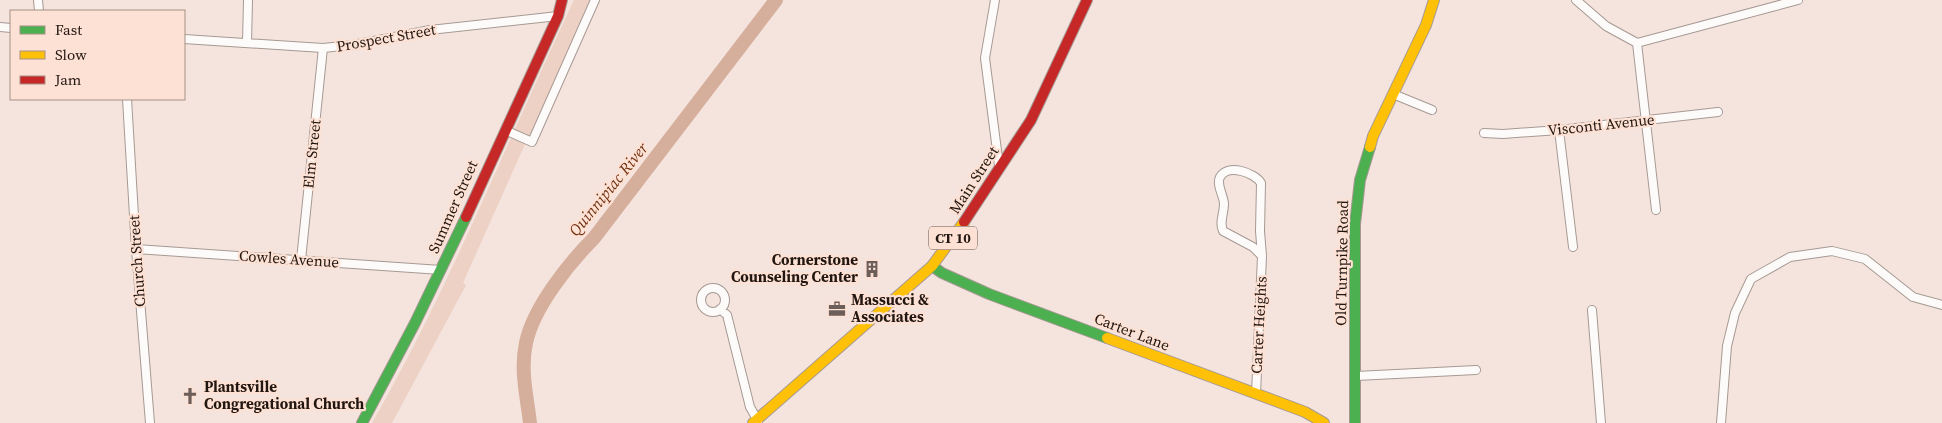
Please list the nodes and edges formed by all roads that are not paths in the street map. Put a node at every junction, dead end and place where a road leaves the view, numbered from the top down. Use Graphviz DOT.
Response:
graph roads {
  1 [pos="248,0"];
  2 [pos="562,0"];
  3 [pos="595,0"];
  4 [pos="996,0"];
  5 [pos="1087,0"];
  6 [pos="1434,0"];
  7 [pos="1576,0"];
  8 [pos="1798,0"];
  9 [pos="1775,2"];
  10 [pos="558,16"];
  11 [pos="185,39"];
  12 [pos="1637,42"];
  13 [pos="247,43"];
  14 [pos="323,48"];
  15 [pos="1393,94"];
  16 [pos="127,100"];
  17 [pos="1432,110"];
  18 [pos="1718,112"];
  19 [pos="1646,121"];
  20 [pos="505,130"];
  21 [pos="1559,130"];
  22 [pos="1484,133"];
  23 [pos="1000,168"];
  24 [pos="1656,210"];
  25 [pos="1573,247"];
  26 [pos="136,249"];
  27 [pos="1262,256"];
  28 [pos="301,260"];
  29 [pos="932,266"];
  30 [pos="441,270"];
  31 [pos="1942,305"];
  32 [pos="720,309"];
  33 [pos="1592,310"];
  34 [pos="1476,370"];
  35 [pos="1356,376"];
  36 [pos="1256,394"];
  37 [pos="757,422"];
  38 [pos="150,423"];
  39 [pos="362,423"];
  40 [pos="1324,423"];
  41 [pos="1355,423"];
  42 [pos="1602,423"];
  43 [pos="1721,423"];
  1 -- 13 [label="street"];
  2 -- 10 [label="main road, Summer Street"];
  3 -- 20 [label="street"];
  4 -- 23 [label="street"];
  5 -- 23 [label="main road, Main Street / CT 10"];
  6 -- 15 [label="main road, Old Turnpike Road"];
  7 -- 12 [label="street"];
  8 -- 9 [label="street"];
  9 -- 12 [label="street"];
  10 -- 14 [label="street, Prospect Street"];
  10 -- 20 [label="main road, Summer Street"];
  11 -- 13 [label="street, Prospect Street"];
  12 -- 19 [label="street"];
  13 -- 14 [label="street, Prospect Street"];
  14 -- 28 [label="street, Elm Street"];
  15 -- 17 [label="street"];
  15 -- 35 [label="main road, Old Turnpike Road"];
  16 -- 26 [label="street, Church Street"];
  18 -- 19 [label="street, Visconti Avenue"];
  19 -- 21 [label="street, Visconti Avenue"];
  19 -- 24 [label="street"];
  20 -- 30 [label="main road, Summer Street"];
  21 -- 22 [label="street, Visconti Avenue"];
  21 -- 25 [label="street"];
  23 -- 29 [label="main road, Main Street / CT 10"];
  26 -- 28 [label="street, Cowles Avenue"];
  26 -- 38 [label="street, Church Street"];
  27 -- 27 [label="street, Carter Heights"];
  27 -- 36 [label="street, Carter Heights"];
  28 -- 30 [label="street, Cowles Avenue"];
  29 -- 36 [label="main road, Carter Lane"];
  29 -- 37 [label="main road, Main Street / CT 10"];
  30 -- 39 [label="main road, Summer Street"];
  31 -- 43 [label="street"];
  32 -- 37 [label="street"];
  33 -- 42 [label="street"];
  34 -- 35 [label="street"];
  35 -- 41 [label="main road, Old Turnpike Road"];
  36 -- 40 [label="main road, Carter Lane"];
}
